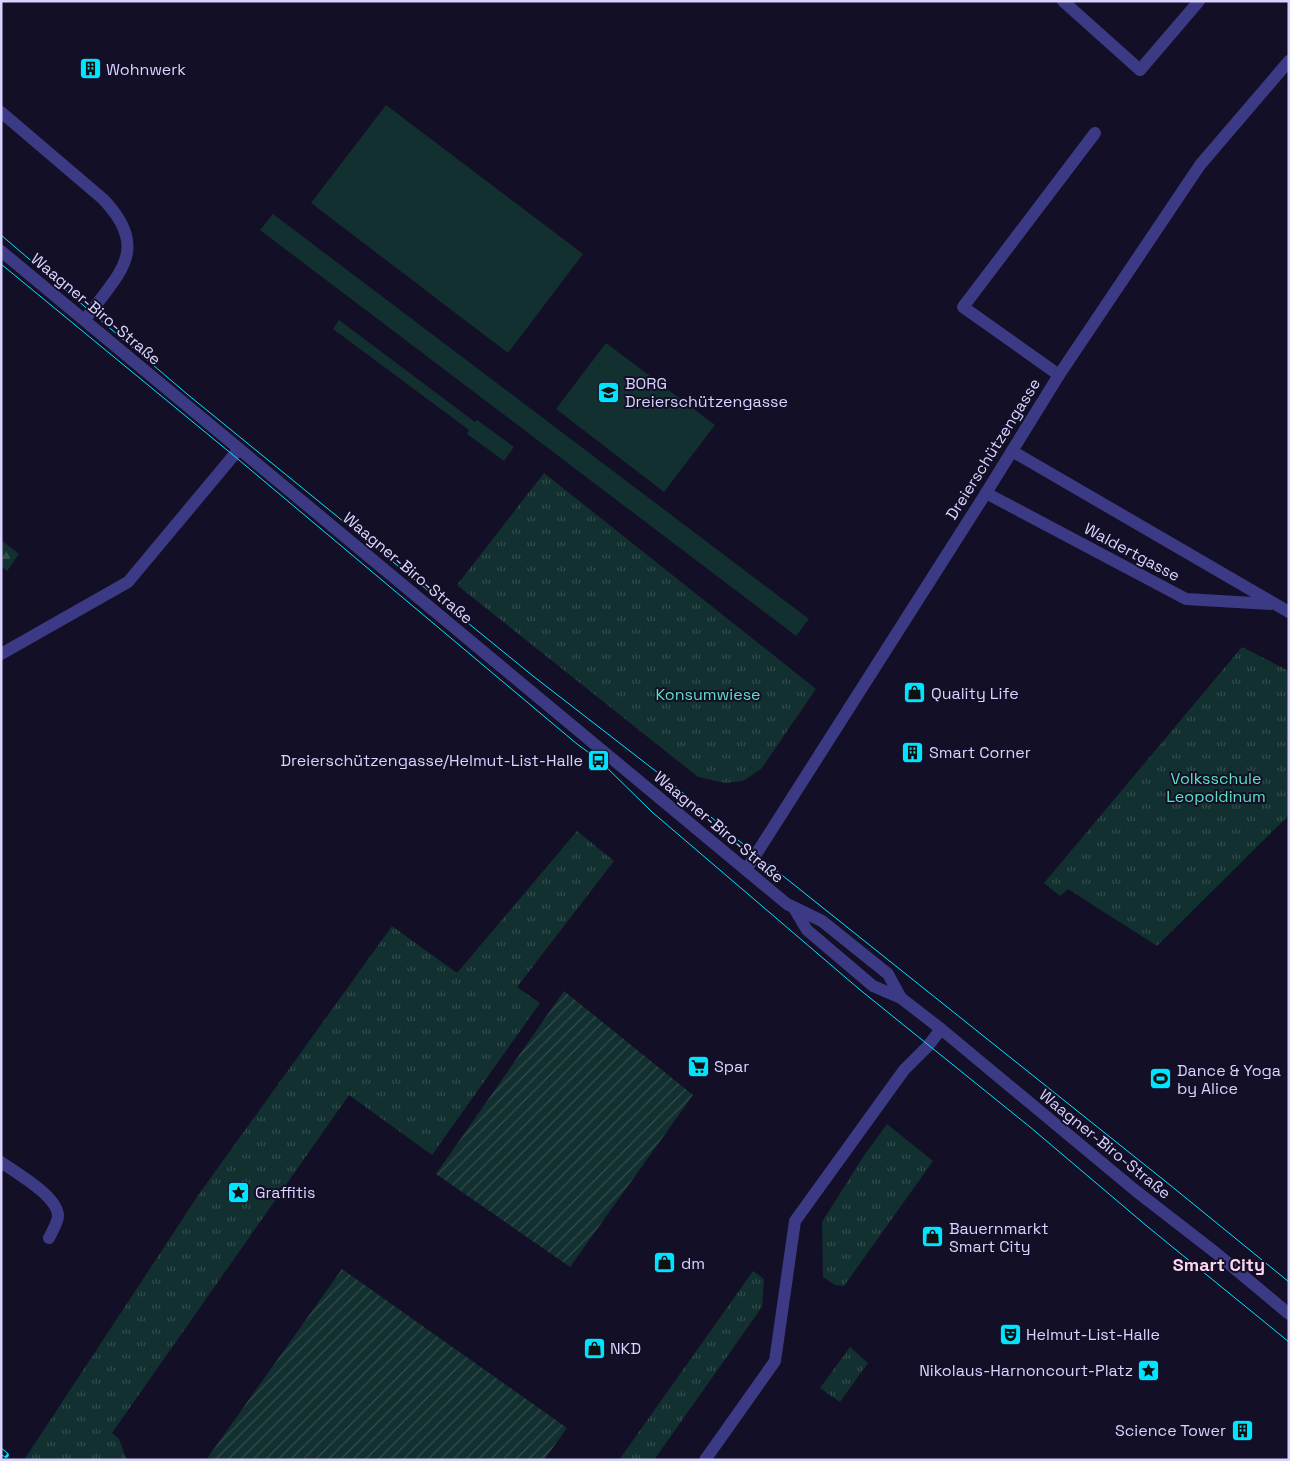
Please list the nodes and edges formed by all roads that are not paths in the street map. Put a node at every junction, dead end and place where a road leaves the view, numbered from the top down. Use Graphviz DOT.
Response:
graph roads {
  1 [pos="1064,1"];
  2 [pos="1199,1"];
  3 [pos="1289,61"];
  4 [pos="1,112"];
  5 [pos="1095,133"];
  6 [pos="1,251"];
  7 [pos="85,320"];
  8 [pos="1059,375"];
  9 [pos="239,449"];
  10 [pos="1012,451"];
  11 [pos="986,493"];
  12 [pos="1272,604"];
  13 [pos="1289,612"];
  14 [pos="1,654"];
  15 [pos="746,870"];
  16 [pos="794,908"];
  17 [pos="901,998"];
  18 [pos="941,1029"];
  19 [pos="1,1162"];
  20 [pos="49,1238"];
  21 [pos="1289,1314"];
  22 [pos="705,1460"];
  1 -- 2 [label="street"];
  3 -- 8 [label="street, Dreierschützengasse"];
  4 -- 7 [label="street"];
  5 -- 8 [label="street"];
  6 -- 7 [label="street, Waagner-Biro-Straße"];
  7 -- 9 [label="street, Waagner-Biro-Straße"];
  8 -- 10 [label="street, Dreierschützengasse"];
  9 -- 14 [label="street"];
  9 -- 15 [label="street, Waagner-Biro-Straße"];
  10 -- 11 [label="street, Dreierschützengasse"];
  10 -- 12 [label="street, Waldertgasse"];
  11 -- 12 [label="street, Waldertgasse"];
  11 -- 15 [label="street, Dreierschützengasse"];
  12 -- 13 [label="street, Waldertgasse"];
  15 -- 16 [label="street, Waagner-Biro-Straße"];
  16 -- 17 [label="street, Waagner-Biro-Straße"];
  16 -- 17 [label="street, Waagner-Biro-Straße"];
  17 -- 18 [label="street, Waagner-Biro-Straße"];
  18 -- 21 [label="street, Waagner-Biro-Straße"];
  18 -- 22 [label="street"];
  19 -- 20 [label="street"];
}
